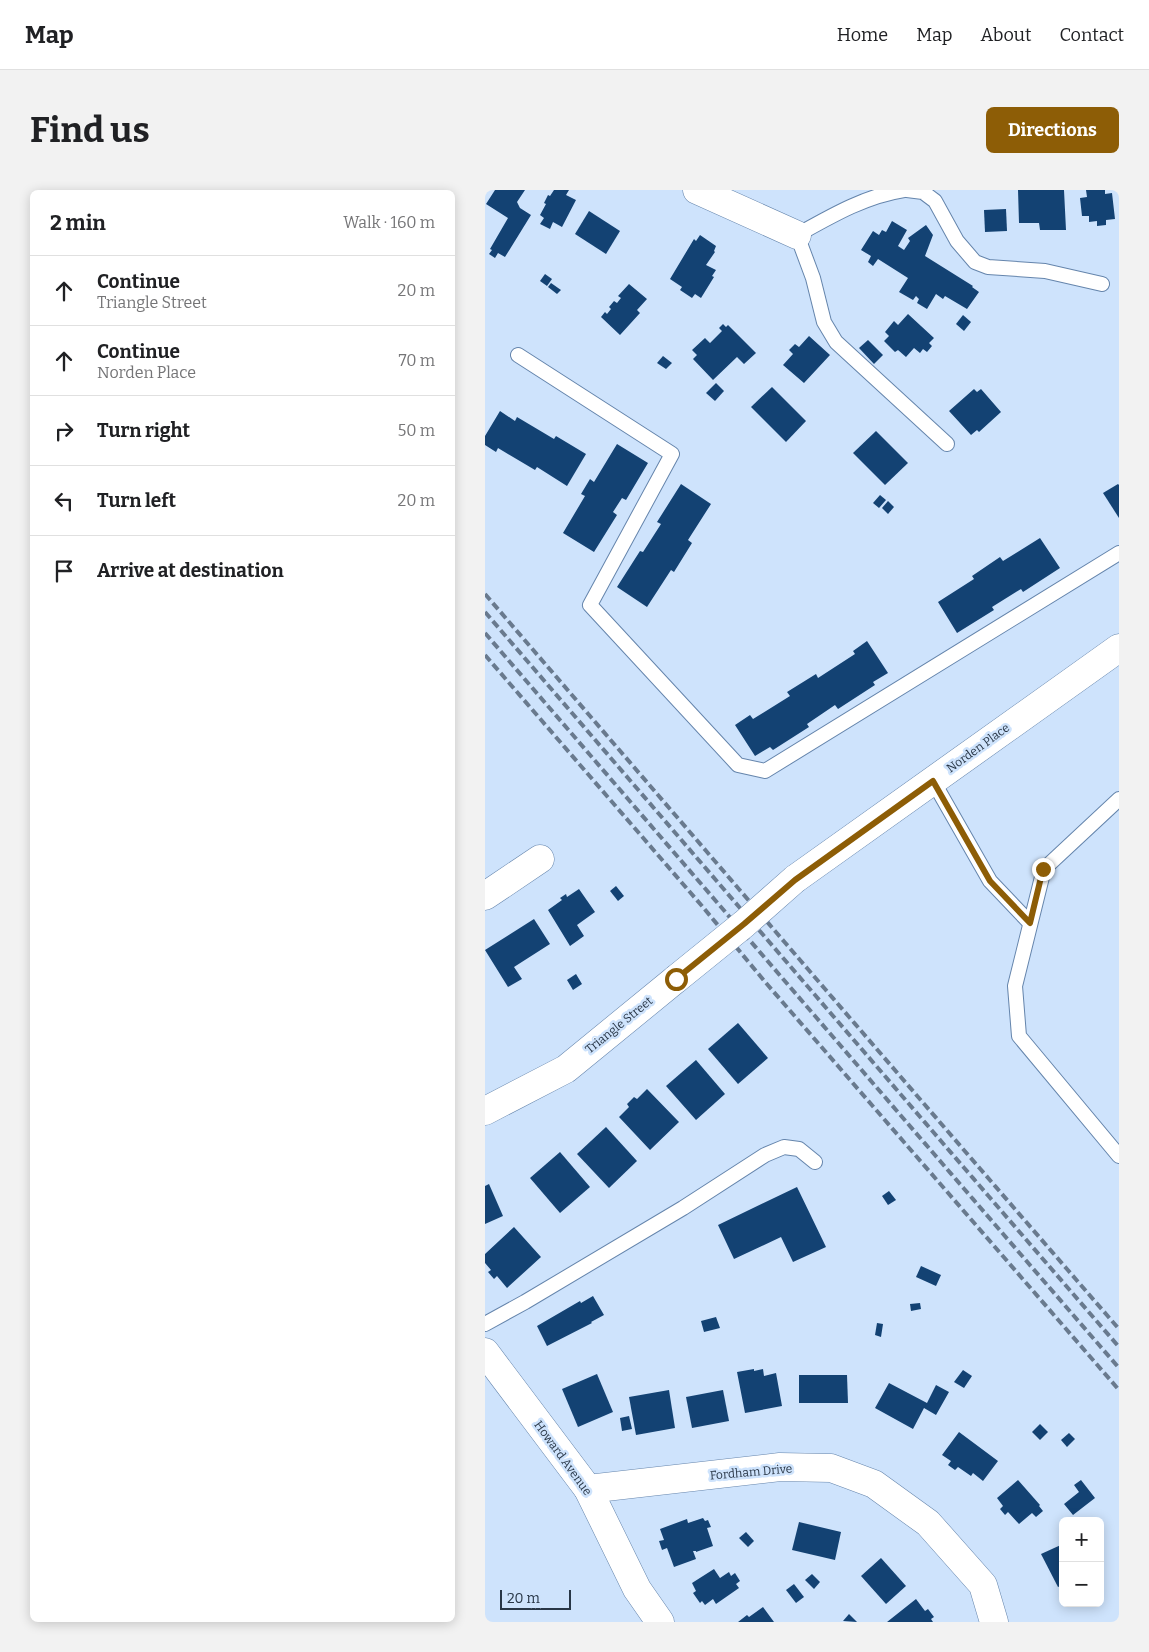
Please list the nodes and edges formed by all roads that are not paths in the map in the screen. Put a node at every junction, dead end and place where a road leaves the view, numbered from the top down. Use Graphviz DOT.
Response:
graph roads {
  1 [pos="697,190"];
  2 [pos="906,190"];
  3 [pos="797,235"];
  4 [pos="1102,284"];
  5 [pos="518,355"];
  6 [pos="947,444"];
  7 [pos="1119,553"];
  8 [pos="1117,652"];
  9 [pos="933,781"];
  10 [pos="1119,799"];
  11 [pos="539,859"];
  12 [pos="485,896"];
  13 [pos="1030,923"];
  14 [pos="744,924"];
  15 [pos="485,1111"];
  16 [pos="1119,1156"];
  17 [pos="815,1162"];
  18 [pos="485,1324"];
  19 [pos="485,1352"];
  20 [pos="588,1489"];
  21 [pos="660,1622"];
  22 [pos="994,1622"];
  1 -- 3 [label="street"];
  2 -- 3 [label="lane"];
  2 -- 4 [label="lane"];
  3 -- 6 [label="lane"];
  5 -- 7 [label="lane"];
  8 -- 9 [label="street, Norden Place"];
  9 -- 13 [label="lane"];
  9 -- 14 [label="street, Norden Place, bridge"];
  10 -- 13 [label="lane"];
  11 -- 12 [label="street"];
  13 -- 16 [label="lane"];
  14 -- 15 [label="street, Triangle Street, bridge"];
  17 -- 18 [label="lane"];
  19 -- 20 [label="street, Howard Avenue"];
  20 -- 21 [label="street, Howard Avenue"];
  20 -- 22 [label="street, Fordham Drive"];
}
